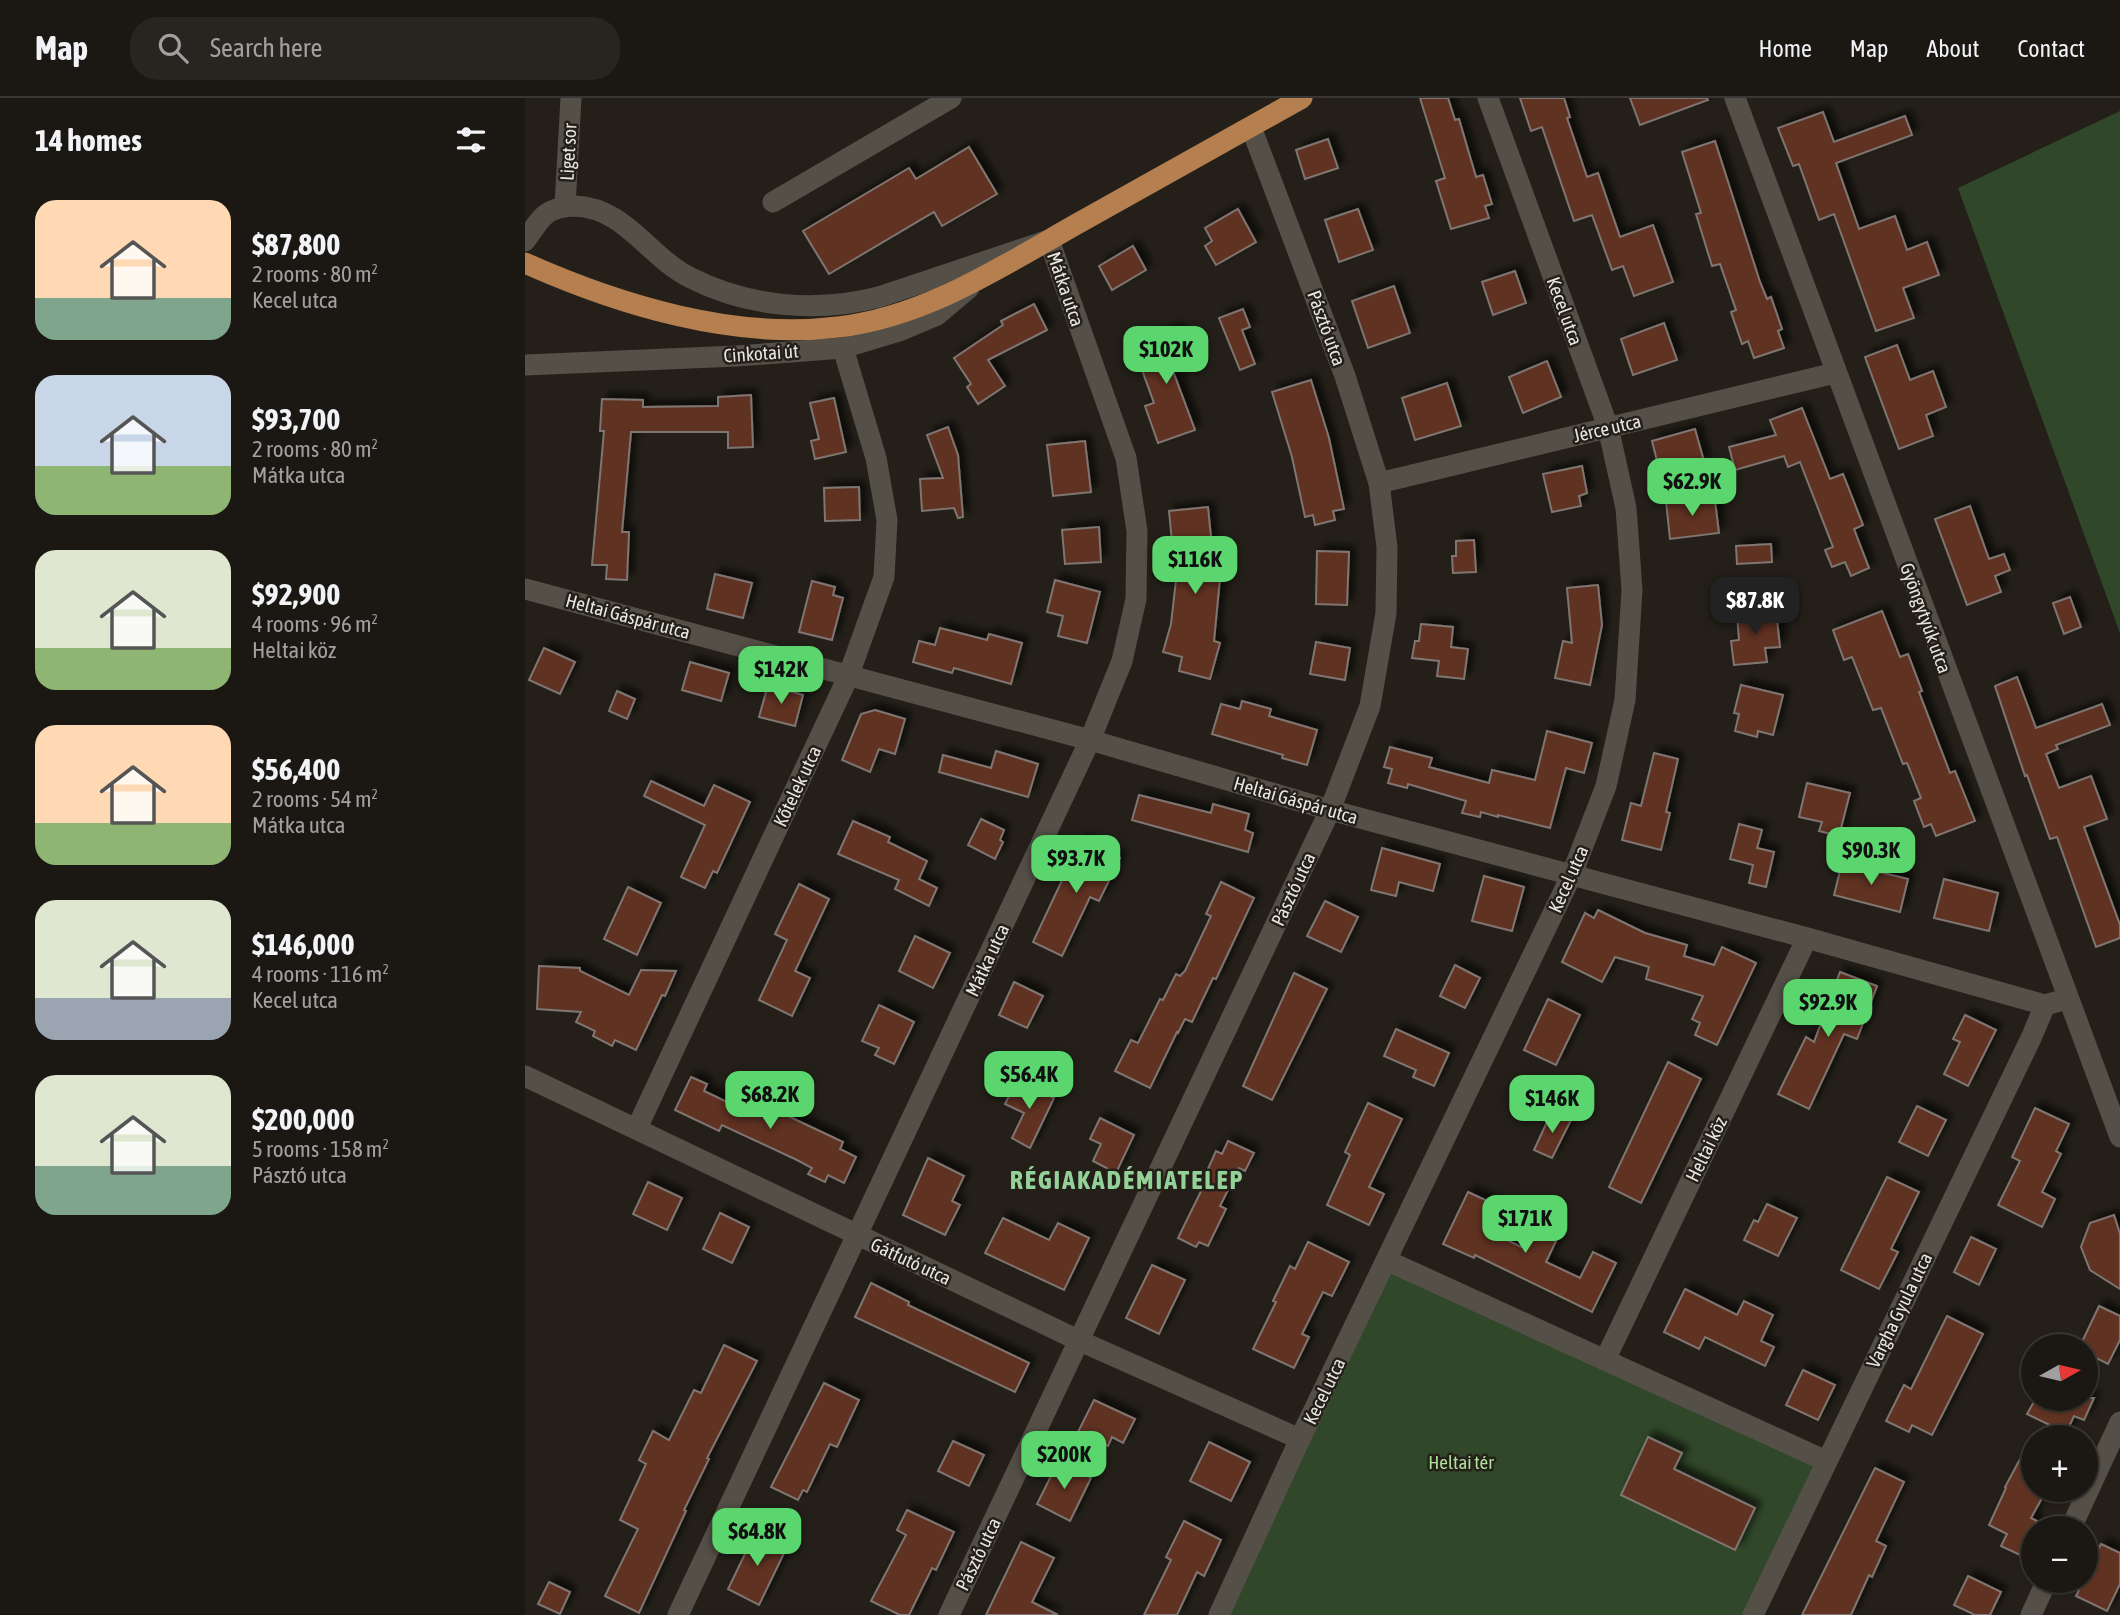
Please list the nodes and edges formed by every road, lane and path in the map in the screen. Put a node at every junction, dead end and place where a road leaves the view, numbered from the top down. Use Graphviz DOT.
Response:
graph roads {
  1 [pos="571,98"];
  2 [pos="951,98"];
  3 [pos="1302,98"];
  4 [pos="1488,98"];
  5 [pos="1735,98"];
  6 [pos="1251,127"];
  7 [pos="773,202"];
  8 [pos="565,206"];
  9 [pos="1049,240"];
  10 [pos="525,241"];
  11 [pos="525,263"];
  12 [pos="979,280"];
  13 [pos="843,348"];
  14 [pos="525,365"];
  15 [pos="1835,373"];
  16 [pos="1608,427"];
  17 [pos="1379,483"];
  18 [pos="525,589"];
  19 [pos="848,677"];
  20 [pos="1090,740"];
  21 [pos="1330,810"];
  22 [pos="1571,874"];
  23 [pos="1807,937"];
  24 [pos="2067,999"];
  25 [pos="2045,1005"];
  26 [pos="525,1076"];
  27 [pos="637,1128"];
  28 [pos="2120,1137"];
  29 [pos="858,1235"];
  30 [pos="1388,1261"];
  31 [pos="1080,1341"];
  32 [pos="1605,1360"];
  33 [pos="2120,1422"];
  34 [pos="1300,1439"];
  35 [pos="1826,1461"];
  36 [pos="2077,1516"];
  37 [pos="2041,1593"];
  38 [pos="678,1615"];
  39 [pos="949,1615"];
  40 [pos="1219,1615"];
  41 [pos="1753,1615"];
  42 [pos="2031,1615"];
  1 -- 8 [label="street, Liget sor"];
  2 -- 7 [label="street"];
  3 -- 6 [label="main road, Cinkotai út"];
  4 -- 16 [label="street, Kecel utca"];
  5 -- 15 [label="street, Gyöngytyúk utca"];
  6 -- 9 [label="main road, Cinkotai út"];
  6 -- 17 [label="street, Pásztó utca"];
  8 -- 9 [label="street"];
  8 -- 10 [label="street"];
  9 -- 12 [label="main road, Cinkotai út"];
  9 -- 20 [label="street, Mátka utca"];
  11 -- 12 [label="main road, Cinkotai út"];
  12 -- 13 [label="street, Cinkotai út"];
  13 -- 14 [label="street, Cinkotai út"];
  13 -- 19 [label="street, Kőtelek utca"];
  15 -- 16 [label="street, Jérce utca"];
  15 -- 24 [label="street, Gyöngytyúk utca"];
  16 -- 17 [label="street, Jérce utca"];
  16 -- 22 [label="street, Kecel utca"];
  17 -- 21 [label="street, Pásztó utca"];
  18 -- 19 [label="street, Heltai Gáspár utca"];
  19 -- 20 [label="street, Heltai Gáspár utca"];
  19 -- 27 [label="street, Kőtelek utca"];
  20 -- 21 [label="street, Heltai Gáspár utca"];
  20 -- 29 [label="street, Mátka utca"];
  21 -- 22 [label="street, Heltai Gáspár utca"];
  21 -- 31 [label="street, Pásztó utca"];
  22 -- 23 [label="street, Heltai Gáspár utca"];
  22 -- 30 [label="street, Kecel utca"];
  23 -- 25 [label="street, Heltai Gáspár utca"];
  23 -- 32 [label="street, Heltai köz"];
  24 -- 25 [label="street"];
  24 -- 28 [label="street, Gyöngytyúk utca"];
  25 -- 35 [label="street, Vargha Gyula utca"];
  26 -- 27 [label="street, Gátfutó utca"];
  27 -- 29 [label="street, Gátfutó utca"];
  29 -- 31 [label="street, Gátfutó utca"];
  29 -- 38 [label="street, Mátka utca"];
  30 -- 32 [label="street"];
  30 -- 34 [label="street, Kecel utca"];
  31 -- 34 [label="street, Gátfutó utca"];
  31 -- 39 [label="street, Pásztó utca"];
  32 -- 35 [label="street"];
  33 -- 36 [label="street"];
  34 -- 40 [label="street, Kecel utca"];
  35 -- 41 [label="street, Vargha Gyula utca"];
  37 -- 42 [label="street"];
}
